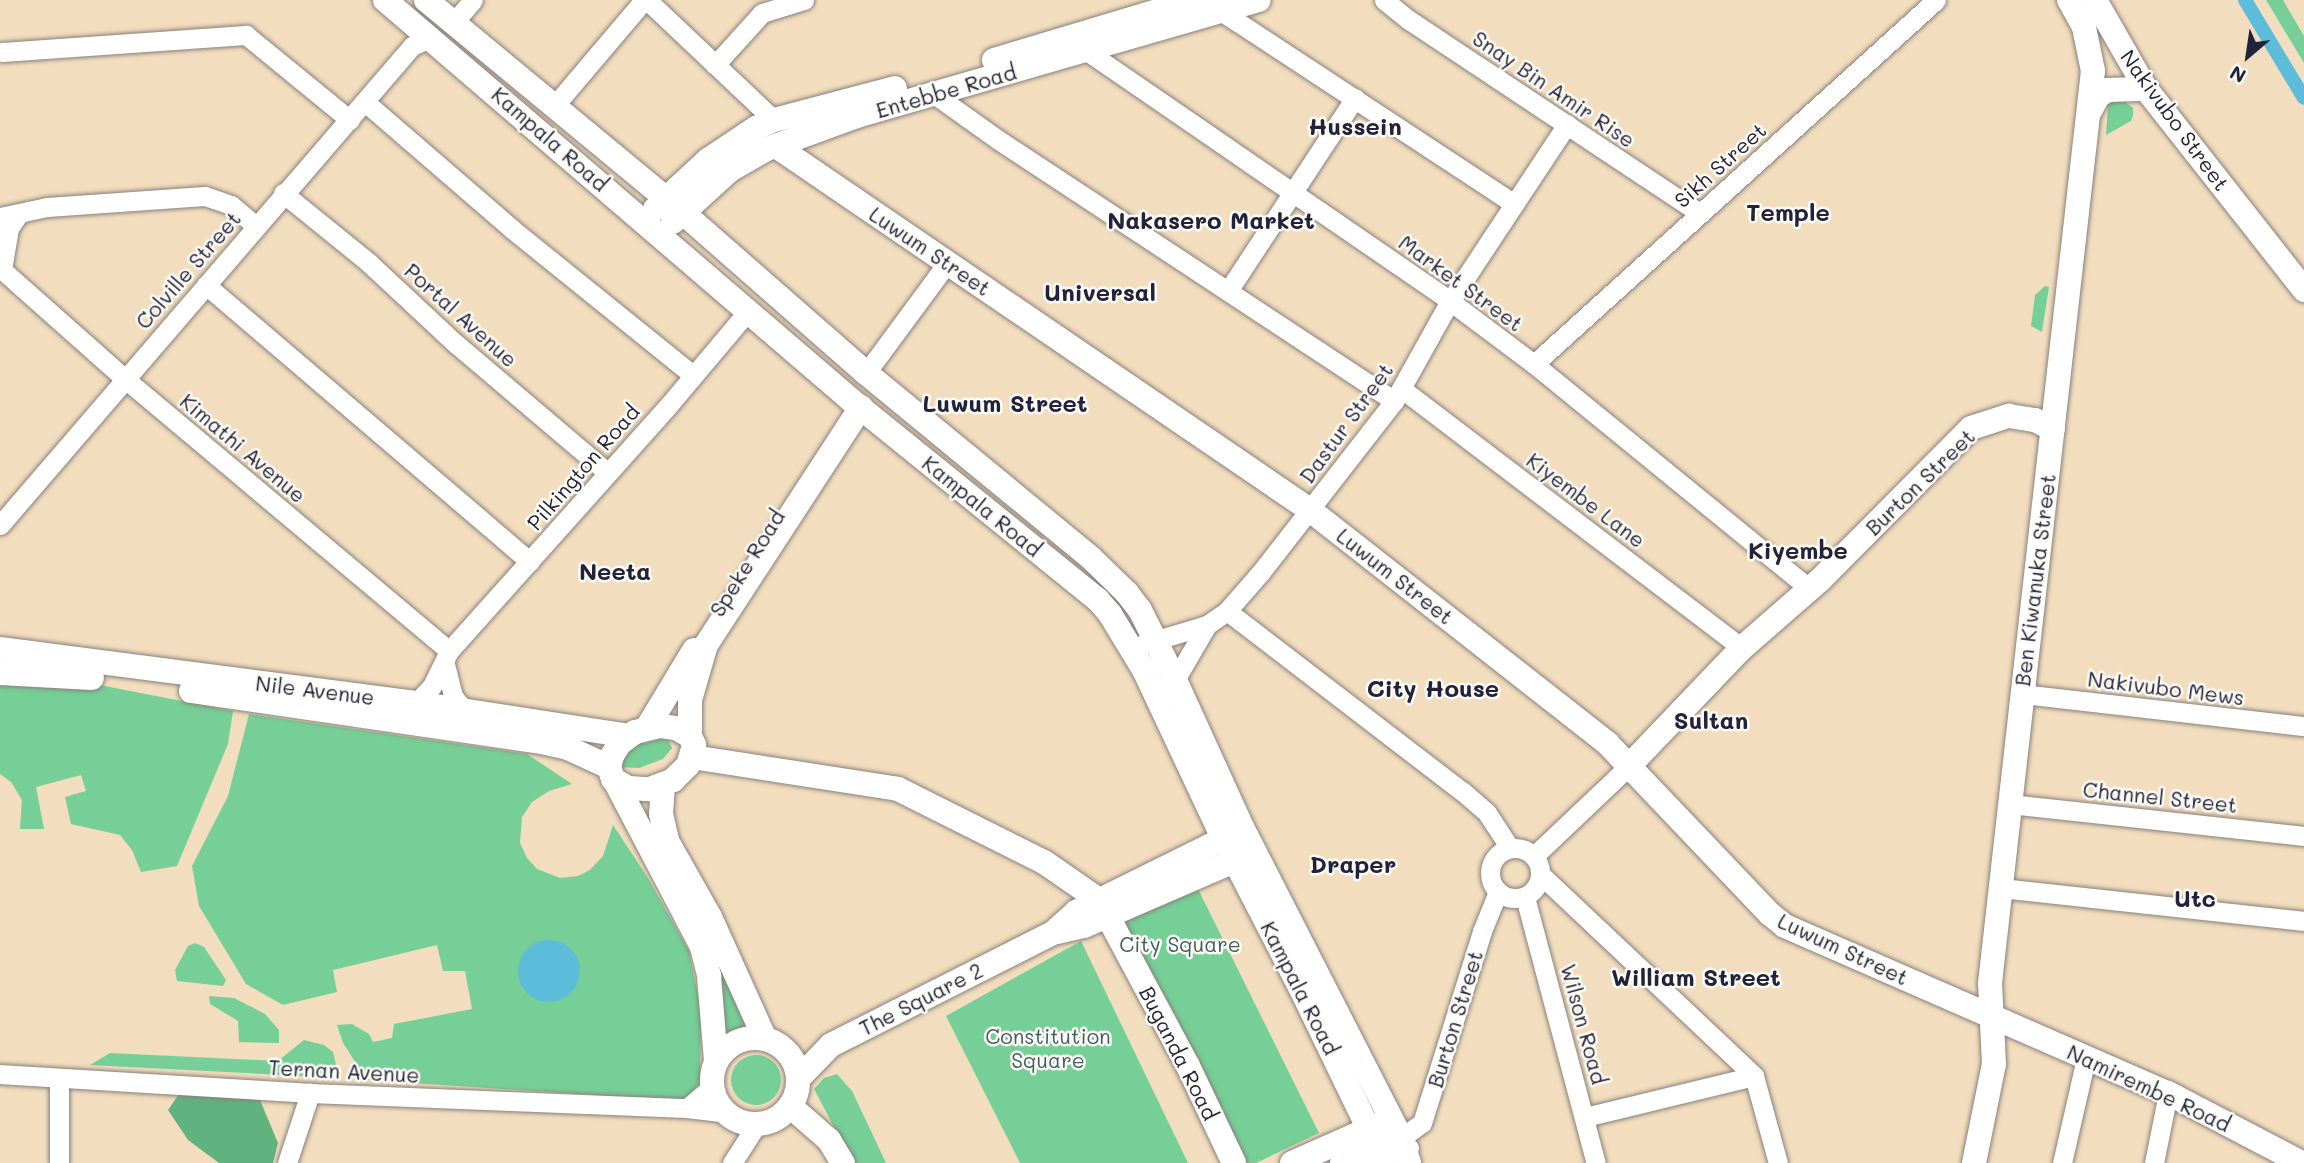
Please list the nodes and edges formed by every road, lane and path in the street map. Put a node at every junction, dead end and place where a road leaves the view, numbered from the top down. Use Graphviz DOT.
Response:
graph roads {
  1 [pos="385,0"];
  2 [pos="473,0"];
  3 [pos="645,0"];
  4 [pos="804,0"];
  5 [pos="1194,0"];
  6 [pos="1259,0"];
  7 [pos="1384,0"];
  8 [pos="1936,0"];
  9 [pos="2069,0"];
  10 [pos="430,1"];
  11 [pos="2095,2"];
  12 [pos="1211,5"];
  13 [pos="1148,7"];
  14 [pos="453,23"];
  15 [pos="420,36"];
  16 [pos="1077,44"];
  17 [pos="1,52"];
  18 [pos="715,65"];
  19 [pos="2146,89"];
  20 [pos="934,94"];
  21 [pos="1355,98"];
  22 [pos="365,102"];
  23 [pos="555,105"];
  24 [pos="2088,114"];
  25 [pos="350,120"];
  26 [pos="774,120"];
  27 [pos="1567,124"];
  28 [pos="776,146"];
  29 [pos="1294,192"];
  30 [pos="284,193"];
  31 [pos="1514,204"];
  32 [pos="674,205"];
  33 [pos="1700,214"];
  34 [pos="9,216"];
  35 [pos="256,226"];
  36 [pos="652,227"];
  37 [pos="947,263"];
  38 [pos="1,269"];
  39 [pos="206,285"];
  40 [pos="2304,290"];
  41 [pos="1228,291"];
  42 [pos="1450,301"];
  43 [pos="748,311"];
  44 [pos="1534,364"];
  45 [pos="866,373"];
  46 [pos="693,375"];
  47 [pos="124,378"];
  48 [pos="1399,395"];
  49 [pos="856,404"];
  50 [pos="2053,429"];
  51 [pos="607,472"];
  52 [pos="1310,510"];
  53 [pos="0,525"];
  54 [pos="530,562"];
  55 [pos="1810,589"];
  56 [pos="1227,611"];
  57 [pos="1207,625"];
  58 [pos="1144,644"];
  59 [pos="1742,648"];
  60 [pos="0,649"];
  61 [pos="447,657"];
  62 [pos="0,673"];
  63 [pos="1175,680"];
  64 [pos="2022,694"];
  65 [pos="1155,695"];
  66 [pos="416,703"];
  67 [pos="464,710"];
  68 [pos="2304,726"];
  69 [pos="638,732"];
  70 [pos="691,747"];
  71 [pos="1630,765"];
  72 [pos="612,775"];
  73 [pos="663,786"];
  74 [pos="2010,804"];
  75 [pos="1233,834"];
  76 [pos="2304,836"];
  77 [pos="1510,848"];
  78 [pos="1534,856"];
  79 [pos="1245,857"];
  80 [pos="1541,875"];
  81 [pos="2001,888"];
  82 [pos="1498,892"];
  83 [pos="1525,897"];
  84 [pos="1103,908"];
  85 [pos="2304,921"];
  86 [pos="1993,1018"];
  87 [pos="771,1041"];
  88 [pos="831,1045"];
  89 [pos="2087,1058"];
  90 [pos="716,1062"];
  91 [pos="0,1074"];
  92 [pos="1754,1076"];
  93 [pos="59,1078"];
  94 [pos="798,1079"];
  95 [pos="712,1087"];
  96 [pos="310,1093"];
  97 [pos="2168,1093"];
  98 [pos="790,1106"];
  99 [pos="687,1108"];
  100 [pos="1585,1117"];
  101 [pos="740,1119"];
  102 [pos="1386,1139"];
  103 [pos="2304,1153"];
  104 [pos="735,1157"];
  105 [pos="59,1163"];
  106 [pos="287,1163"];
  107 [pos="843,1163"];
  108 [pos="1234,1163"];
  109 [pos="1293,1163"];
  110 [pos="1342,1163"];
  111 [pos="1409,1163"];
  112 [pos="1419,1163"];
  113 [pos="1596,1163"];
  114 [pos="1778,1163"];
  115 [pos="1974,1163"];
  116 [pos="2062,1163"];
  117 [pos="2154,1163"];
  118 [pos="2302,1163"];
  1 -- 15 [label="main road, Kampala Road"];
  2 -- 14 [label="street"];
  3 -- 18 [label="street"];
  3 -- 23 [label="street"];
  4 -- 18 [label="street"];
  5 -- 13 [label="main road, Entebbe Road"];
  6 -- 12 [label="main road, Entebbe Road"];
  7 -- 27 [label="street, Snay Bin Amir Rise"];
  8 -- 33 [label="street, Sikh Street"];
  9 -- 24 [label="main road, Ben Kiwanuka Street"];
  10 -- 14 [label="main road, Kampala Road"];
  11 -- 19 [label="main road, Nakivubo Street"];
  12 -- 16 [label="main road, Entebbe Road"];
  12 -- 21 [label="street"];
  13 -- 16 [label="main road, Entebbe Road"];
  14 -- 23 [label="main road, Kampala Road"];
  15 -- 22 [label="street, Colville Street"];
  15 -- 36 [label="main road, Kampala Road"];
  16 -- 20 [label="main road, Entebbe Road"];
  16 -- 26 [label="main road, Entebbe Road"];
  16 -- 29 [label="street, Market Street"];
  17 -- 25 [label="street"];
  18 -- 26 [label="street"];
  19 -- 24 [label="main road"];
  19 -- 40 [label="main road, Nakivubo Street"];
  20 -- 28 [label="main road, Entebbe Road"];
  20 -- 41 [label="street, Kiyembe Lane"];
  21 -- 29 [label="street"];
  21 -- 31 [label="street"];
  22 -- 25 [label="street, Colville Street"];
  22 -- 46 [label="street"];
  23 -- 32 [label="main road, Kampala Road"];
  24 -- 50 [label="main road, Ben Kiwanuka Street"];
  25 -- 30 [label="street, Colville Street"];
  26 -- 32 [label="main road, Entebbe Road"];
  27 -- 31 [label="street, Dastur Street"];
  27 -- 33 [label="street, Snay Bin Amir Rise"];
  28 -- 32 [label="main road, Entebbe Road"];
  28 -- 37 [label="main road, Luwum Street"];
  29 -- 41 [label="street"];
  29 -- 42 [label="street, Market Street"];
  30 -- 35 [label="street, Colville Street"];
  30 -- 51 [label="street, Portal Avenue"];
  31 -- 42 [label="street, Dastur Street"];
  32 -- 36 [label="main road, Entebbe Road"];
  32 -- 45 [label="main road, Kampala Road"];
  33 -- 44 [label="street, Sikh Street"];
  34 -- 35 [label="street"];
  34 -- 38 [label="street"];
  35 -- 39 [label="street, Colville Street"];
  36 -- 43 [label="main road, Kampala Road"];
  37 -- 45 [label="street"];
  37 -- 52 [label="main road, Luwum Street"];
  38 -- 47 [label="street, Kimathi Avenue"];
  39 -- 47 [label="street, Colville Street"];
  39 -- 54 [label="street"];
  41 -- 48 [label="street, Kiyembe Lane"];
  42 -- 44 [label="street, Market Street"];
  42 -- 48 [label="street, Dastur Street"];
  43 -- 46 [label="street, Pilkington Road"];
  43 -- 49 [label="main road, Kampala Road"];
  44 -- 55 [label="street, Market Street"];
  45 -- 58 [label="main road, Kampala Road"];
  46 -- 51 [label="street, Pilkington Road"];
  47 -- 53 [label="street, Colville Street"];
  47 -- 61 [label="street, Kimathi Avenue"];
  48 -- 52 [label="street, Dastur Street"];
  48 -- 59 [label="street, Kiyembe Lane"];
  49 -- 58 [label="main road, Kampala Road"];
  49 -- 69 [label="main road, Speke Road"];
  49 -- 70 [label="main road, Speke Road"];
  50 -- 55 [label="main road, Burton Street"];
  50 -- 64 [label="main road, Ben Kiwanuka Street"];
  51 -- 54 [label="street, Pilkington Road"];
  52 -- 56 [label="street, Dastur Street"];
  52 -- 71 [label="main road, Luwum Street"];
  54 -- 61 [label="street, Pilkington Road"];
  55 -- 59 [label="main road, Burton Street"];
  56 -- 57 [label="street, Dastur Street"];
  56 -- 77 [label="street"];
  57 -- 58 [label="street, Dastur Street"];
  57 -- 63 [label="street, Dastur Street"];
  58 -- 63 [label="main road, Kampala Road"];
  58 -- 65 [label="main road, Kampala Road"];
  59 -- 71 [label="main road, Burton Street"];
  60 -- 66 [label="main road, Nile Avenue"];
  61 -- 66 [label="street"];
  61 -- 67 [label="street"];
  62 -- 72 [label="main road, Nile Avenue"];
  63 -- 65 [label="street, Dastur Street"];
  63 -- 75 [label="main road, Kampala Road"];
  64 -- 68 [label="street, Nakivubo Mews"];
  64 -- 74 [label="main road, Ben Kiwanuka Street"];
  65 -- 75 [label="main road, Kampala Road"];
  66 -- 67 [label="main road, Nile Avenue"];
  67 -- 69 [label="main road, Nile Avenue"];
  69 -- 70 [label="main road"];
  69 -- 72 [label="main road"];
  70 -- 73 [label="main road"];
  70 -- 84 [label="main road, Buganda Road"];
  71 -- 78 [label="street, Burton Street"];
  71 -- 86 [label="main road, Luwum Street"];
  72 -- 73 [label="main road"];
  72 -- 90 [label="main road"];
  73 -- 87 [label="main road"];
  74 -- 76 [label="street, Channel Street"];
  74 -- 81 [label="main road, Ben Kiwanuka Street"];
  75 -- 79 [label="main road, Kampala Road"];
  75 -- 84 [label="main road, The Square 2"];
  77 -- 78 [label="street"];
  77 -- 82 [label="street"];
  78 -- 80 [label="street"];
  79 -- 84 [label="main road, The Square 2"];
  79 -- 102 [label="main road, Kampala Road"];
  80 -- 83 [label="street"];
  80 -- 92 [label="street"];
  81 -- 85 [label="street"];
  81 -- 86 [label="main road, Ben Kiwanuka Street"];
  82 -- 83 [label="street"];
  82 -- 102 [label="street, Burton Street"];
  83 -- 100 [label="street, Wilson Road"];
  84 -- 88 [label="main road, The Square 2"];
  84 -- 108 [label="main road, Buganda Road"];
  86 -- 89 [label="main road, Namirembe Road"];
  86 -- 115 [label="main road, Ben Kiwanuka Street"];
  87 -- 88 [label="main road"];
  87 -- 90 [label="main road"];
  87 -- 94 [label="main road"];
  88 -- 94 [label="main road, The Square 2"];
  89 -- 97 [label="main road, Namirembe Road"];
  89 -- 116 [label="street"];
  90 -- 95 [label="main road"];
  91 -- 93 [label="street, Ternan Avenue"];
  92 -- 100 [label="street"];
  92 -- 114 [label="street"];
  93 -- 96 [label="street, Ternan Avenue"];
  93 -- 105 [label="street"];
  94 -- 98 [label="main road"];
  95 -- 99 [label="street"];
  95 -- 101 [label="main road"];
  96 -- 99 [label="street, Ternan Avenue"];
  96 -- 106 [label="street"];
  97 -- 117 [label="street"];
  97 -- 118 [label="main road, Namirembe Road"];
  98 -- 101 [label="main road"];
  98 -- 107 [label="main road"];
  99 -- 101 [label="street, Ternan Avenue"];
  100 -- 113 [label="street, Wilson Road"];
  101 -- 104 [label="street"];
  102 -- 109 [label="main road"];
  102 -- 110 [label="main road"];
  102 -- 111 [label="main road, Kampala Road"];
  102 -- 112 [label="street"];
  103 -- 118 [label="main road"];
}
